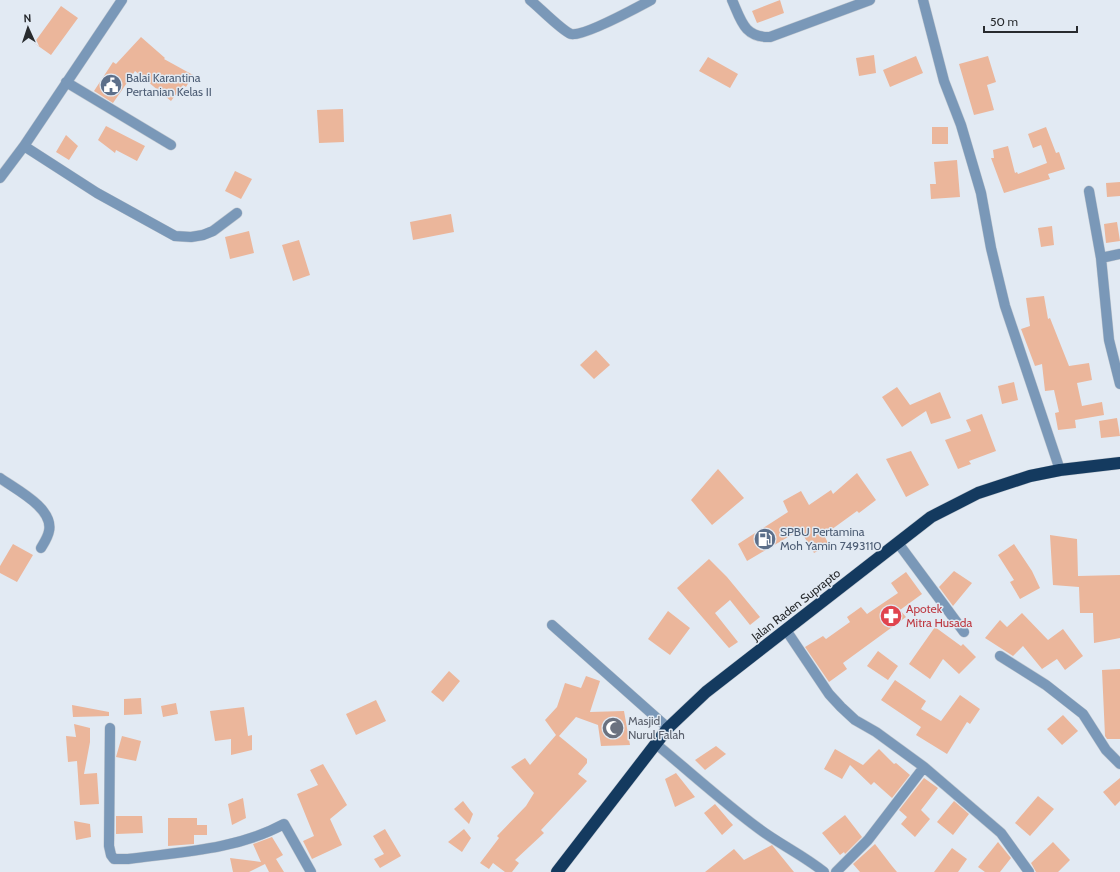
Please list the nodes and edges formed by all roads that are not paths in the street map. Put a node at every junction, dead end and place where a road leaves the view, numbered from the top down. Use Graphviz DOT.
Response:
graph roads {
  1 [pos="122,0"];
  2 [pos="530,0"];
  3 [pos="651,0"];
  4 [pos="732,0"];
  5 [pos="870,0"];
  6 [pos="923,0"];
  7 [pos="839,5"];
  8 [pos="66,82"];
  9 [pos="171,145"];
  10 [pos="24,146"];
  11 [pos="0,178"];
  12 [pos="1088,191"];
  13 [pos="237,213"];
  14 [pos="1120,254"];
  15 [pos="1101,258"];
  16 [pos="1120,384"];
  17 [pos="1120,463"];
  18 [pos="1060,470"];
  19 [pos="0,478"];
  20 [pos="898,543"];
  21 [pos="41,548"];
  22 [pos="552,625"];
  23 [pos="786,630"];
  24 [pos="964,632"];
  25 [pos="1000,656"];
  26 [pos="110,728"];
  27 [pos="668,728"];
  28 [pos="656,744"];
  29 [pos="1120,764"];
  30 [pos="924,767"];
  31 [pos="311,872"];
  32 [pos="557,872"];
  33 [pos="824,872"];
  34 [pos="836,872"];
  35 [pos="1029,872"];
  1 -- 8 [label="street"];
  2 -- 3 [label="street"];
  4 -- 7 [label="street"];
  5 -- 7 [label="street"];
  6 -- 18 [label="street"];
  8 -- 9 [label="street"];
  8 -- 10 [label="street"];
  10 -- 11 [label="street"];
  10 -- 13 [label="street"];
  12 -- 15 [label="street"];
  14 -- 15 [label="street"];
  15 -- 16 [label="street"];
  17 -- 18 [label="highway, Jalan Raden Suprapto"];
  18 -- 20 [label="highway, Jalan Raden Suprapto"];
  19 -- 21 [label="street"];
  20 -- 23 [label="highway, Jalan Raden Suprapto"];
  20 -- 24 [label="street"];
  22 -- 27 [label="street"];
  23 -- 27 [label="highway, Jalan Raden Suprapto"];
  23 -- 30 [label="street"];
  25 -- 29 [label="street"];
  26 -- 31 [label="street"];
  27 -- 28 [label="highway, Jalan Raden Suprapto"];
  28 -- 32 [label="highway, Jalan Raden Suprapto"];
  28 -- 33 [label="street"];
  30 -- 34 [label="street"];
  30 -- 35 [label="street"];
}
